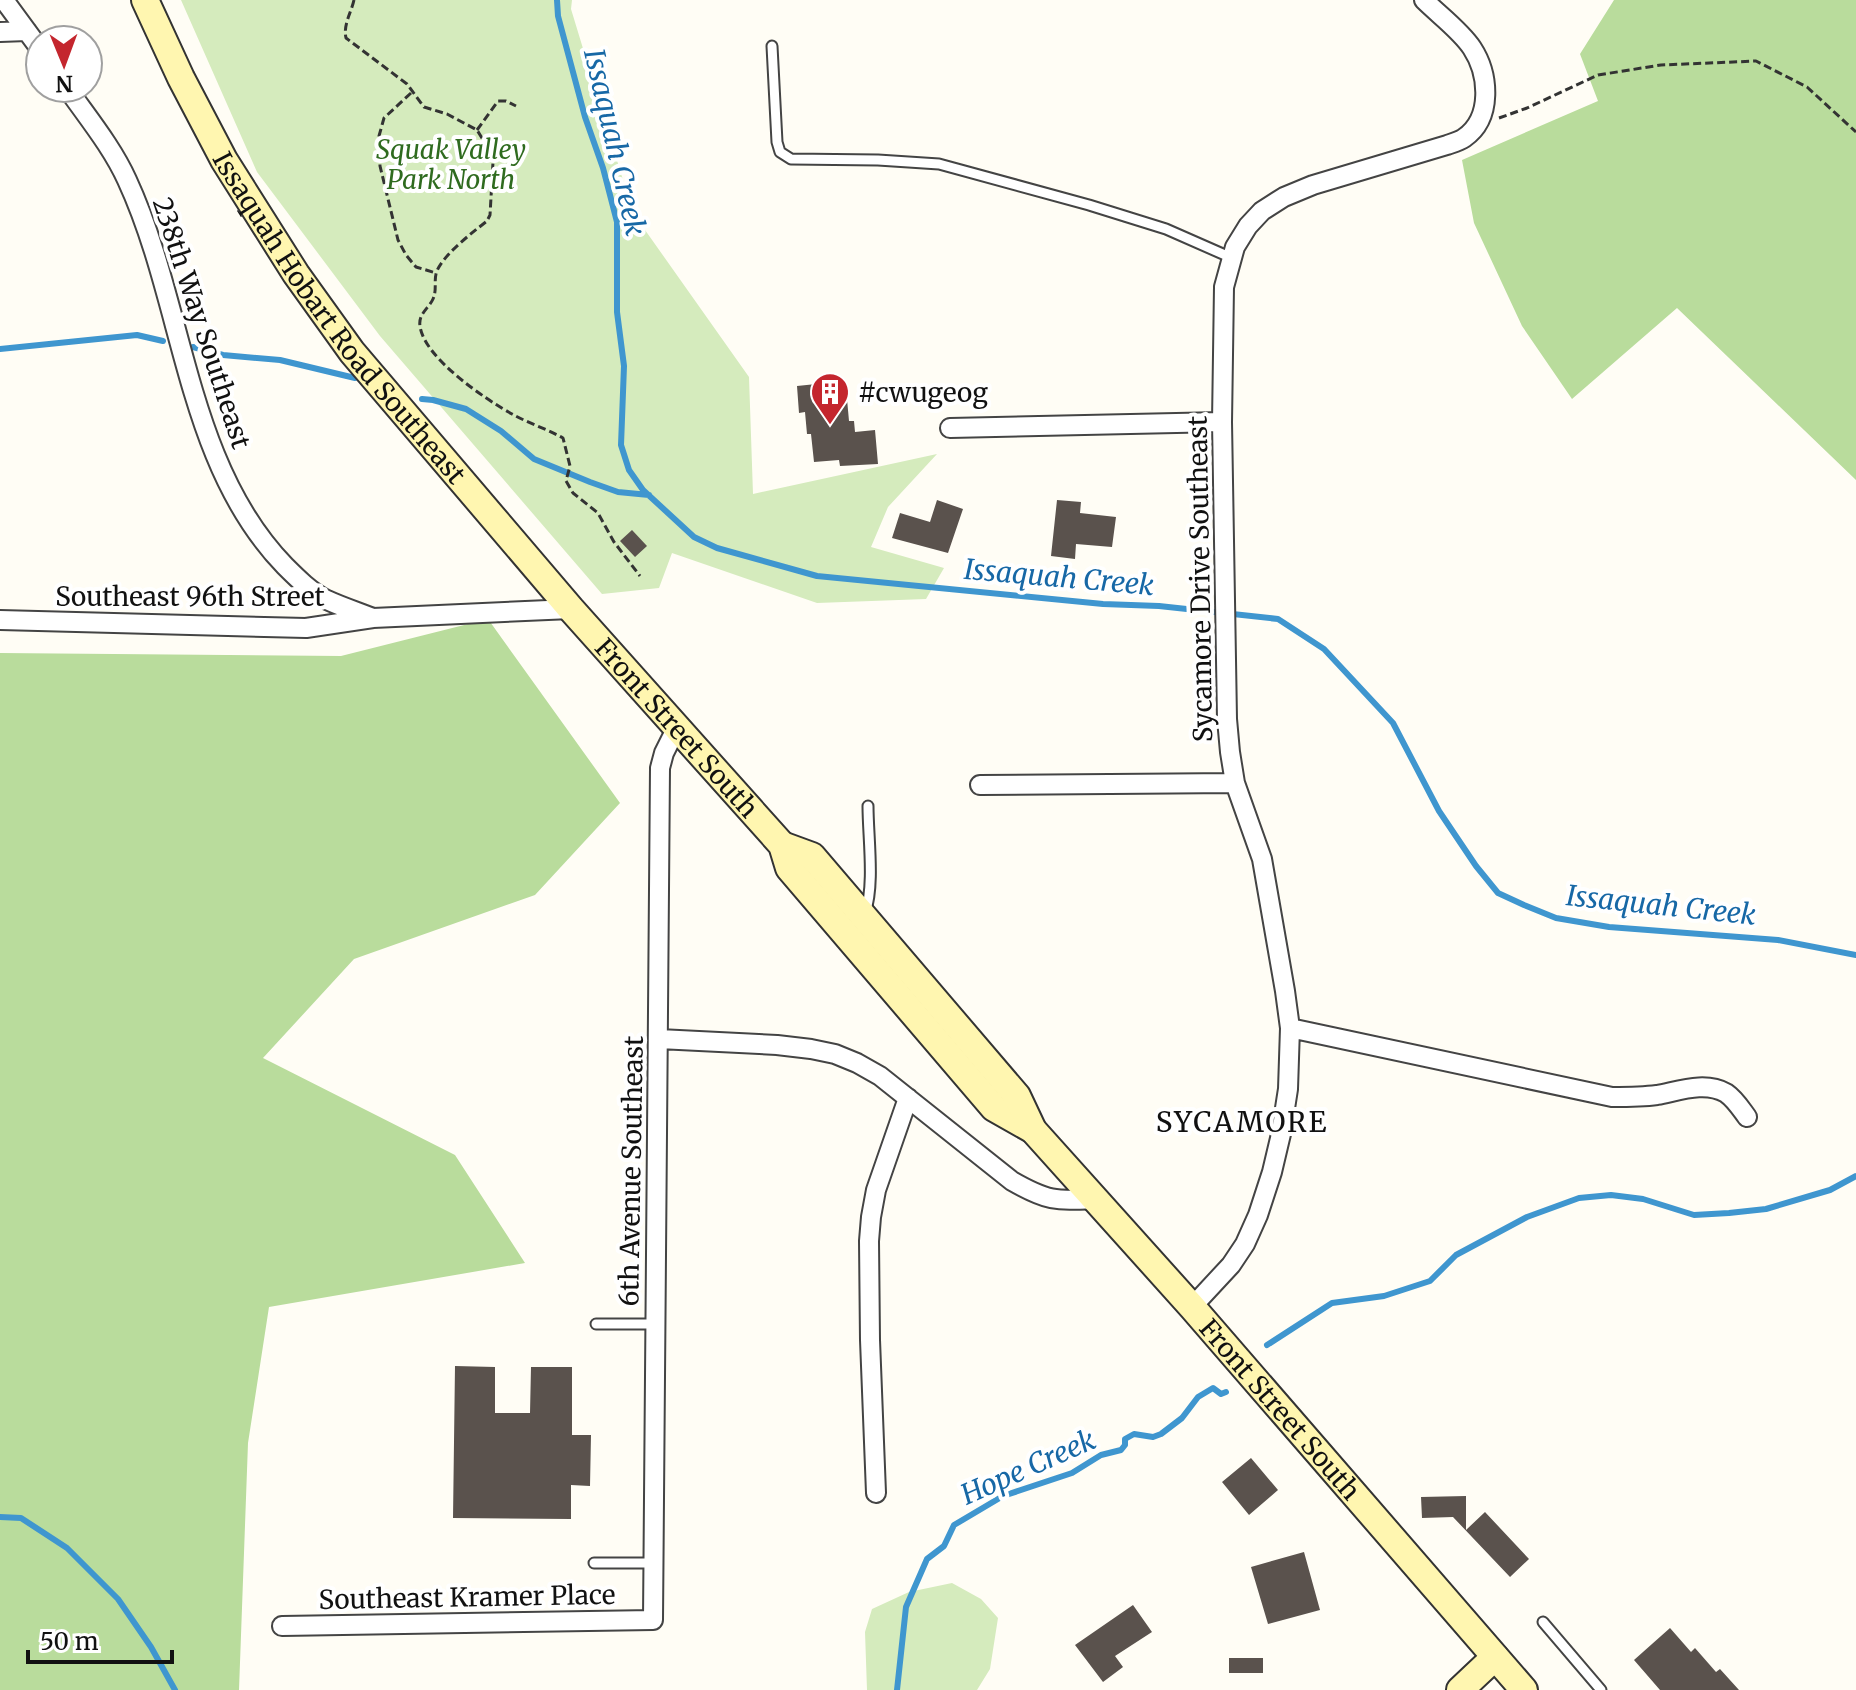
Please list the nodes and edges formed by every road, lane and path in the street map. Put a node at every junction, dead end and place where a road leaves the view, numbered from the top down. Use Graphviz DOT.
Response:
graph roads {
  1 [pos="4,0"];
  2 [pos="145,0"];
  3 [pos="354,0"];
  4 [pos="1424,0"];
  5 [pos="24,27"];
  6 [pos="24,31"];
  7 [pos="0,32"];
  8 [pos="772,46"];
  9 [pos="411,93"];
  10 [pos="79,104"];
  11 [pos="516,106"];
  12 [pos="1477,126"];
  13 [pos="477,130"];
  14 [pos="1856,132"];
  15 [pos="1232,258"];
  16 [pos="436,273"];
  17 [pos="1222,422"];
  18 [pos="950,428"];
  19 [pos="640,576"];
  20 [pos="571,609"];
  21 [pos="373,618"];
  22 [pos="0,620"];
  23 [pos="677,727"];
  24 [pos="1235,783"];
  25 [pos="980,785"];
  26 [pos="868,806"];
  27 [pos="782,845"];
  28 [pos="863,917"];
  29 [pos="904,984"];
  30 [pos="1290,1028"];
  31 [pos="659,1039"];
  32 [pos="908,1098"];
  33 [pos="1747,1117"];
  34 [pos="1094,1199"];
  35 [pos="1192,1307"];
  36 [pos="596,1324"];
  37 [pos="656,1324"];
  38 [pos="876,1493"];
  39 [pos="594,1563"];
  40 [pos="653,1563"];
  41 [pos="653,1620"];
  42 [pos="1543,1622"];
  43 [pos="282,1626"];
  44 [pos="1495,1657"];
  45 [pos="1460,1690"];
  46 [pos="1524,1690"];
  47 [pos="1601,1690"];
  1 -- 5 [label="street"];
  2 -- 20 [label="main road, Issaquah Hobart Road Southeast"];
  3 -- 9 [label="path"];
  4 -- 12 [label="street"];
  6 -- 7 [label="street"];
  8 -- 15 [label="lane"];
  9 -- 13 [label="path"];
  9 -- 16 [label="path"];
  10 -- 21 [label="street, 238th Way Southeast"];
  11 -- 13 [label="path"];
  12 -- 14 [label="path"];
  12 -- 15 [label="street, Sycamore Drive Southeast"];
  13 -- 16 [label="path"];
  15 -- 17 [label="street, Sycamore Drive Southeast"];
  16 -- 19 [label="path"];
  17 -- 18 [label="street"];
  17 -- 24 [label="street, Sycamore Drive Southeast"];
  20 -- 21 [label="street, Southeast 96th Street"];
  20 -- 23 [label="main road, Front Street South"];
  21 -- 22 [label="street, Southeast 96th Street"];
  23 -- 27 [label="main road, Front Street South"];
  23 -- 31 [label="street, 6th Avenue Southeast"];
  24 -- 25 [label="street"];
  24 -- 30 [label="street, Sycamore Drive Southeast"];
  26 -- 28 [label="lane"];
  27 -- 28 [label="main road, Front Street South"];
  27 -- 29 [label="main road, Front Street South"];
  28 -- 29 [label="main road, Front Street South"];
  29 -- 34 [label="main road, Front Street South"];
  30 -- 33 [label="street"];
  30 -- 35 [label="street, Sycamore Drive Southeast"];
  31 -- 32 [label="street"];
  31 -- 37 [label="street, 6th Avenue Southeast"];
  32 -- 34 [label="street"];
  32 -- 38 [label="street"];
  34 -- 35 [label="main road, Front Street South"];
  35 -- 44 [label="main road, Front Street South"];
  36 -- 37 [label="lane"];
  37 -- 40 [label="street, 6th Avenue Southeast"];
  39 -- 40 [label="lane"];
  40 -- 41 [label="street, 6th Avenue Southeast"];
  41 -- 43 [label="street, Southeast Kramer Place"];
  42 -- 47 [label="lane"];
  44 -- 45 [label="main road"];
  44 -- 46 [label="main road, Front Street South"];
}
